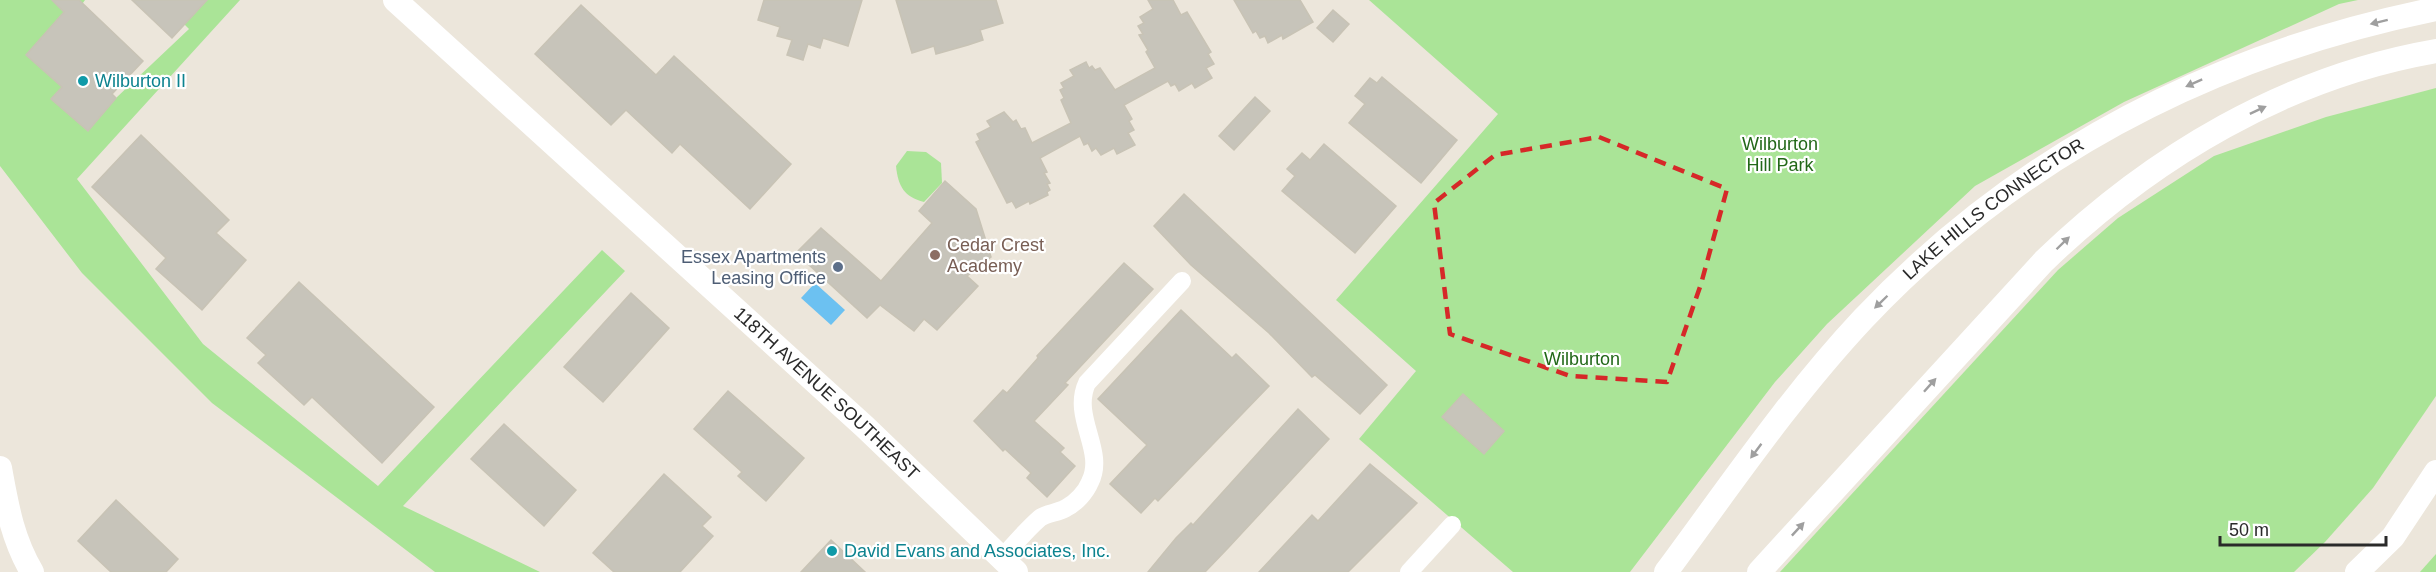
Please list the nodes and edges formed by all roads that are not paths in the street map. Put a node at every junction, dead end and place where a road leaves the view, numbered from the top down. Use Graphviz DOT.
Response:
graph roads {
  1 [pos="395,0"];
  2 [pos="2436,9"];
  3 [pos="2434,52"];
  4 [pos="1182,281"];
  5 [pos="0,468"];
  6 [pos="2436,472"];
  7 [pos="1452,525"];
  8 [pos="0,550"];
  9 [pos="1009,565"];
  10 [pos="23,572"];
  11 [pos="32,572"];
  12 [pos="1409,572"];
  13 [pos="1666,572"];
  14 [pos="1758,572"];
  15 [pos="2357,572"];
  1 -- 9 [label="main road, 118TH AVENUE SOUTHEAST"];
  2 -- 13 [label="main road, LAKE HILLS CONNECTOR, one-way"];
  14 -- 3 [label="main road, one-way"];
  4 -- 9 [label="street"];
  5 -- 11 [label="main road"];
  6 -- 15 [label="main road"];
  7 -- 12 [label="street"];
  8 -- 10 [label="main road"];
}
